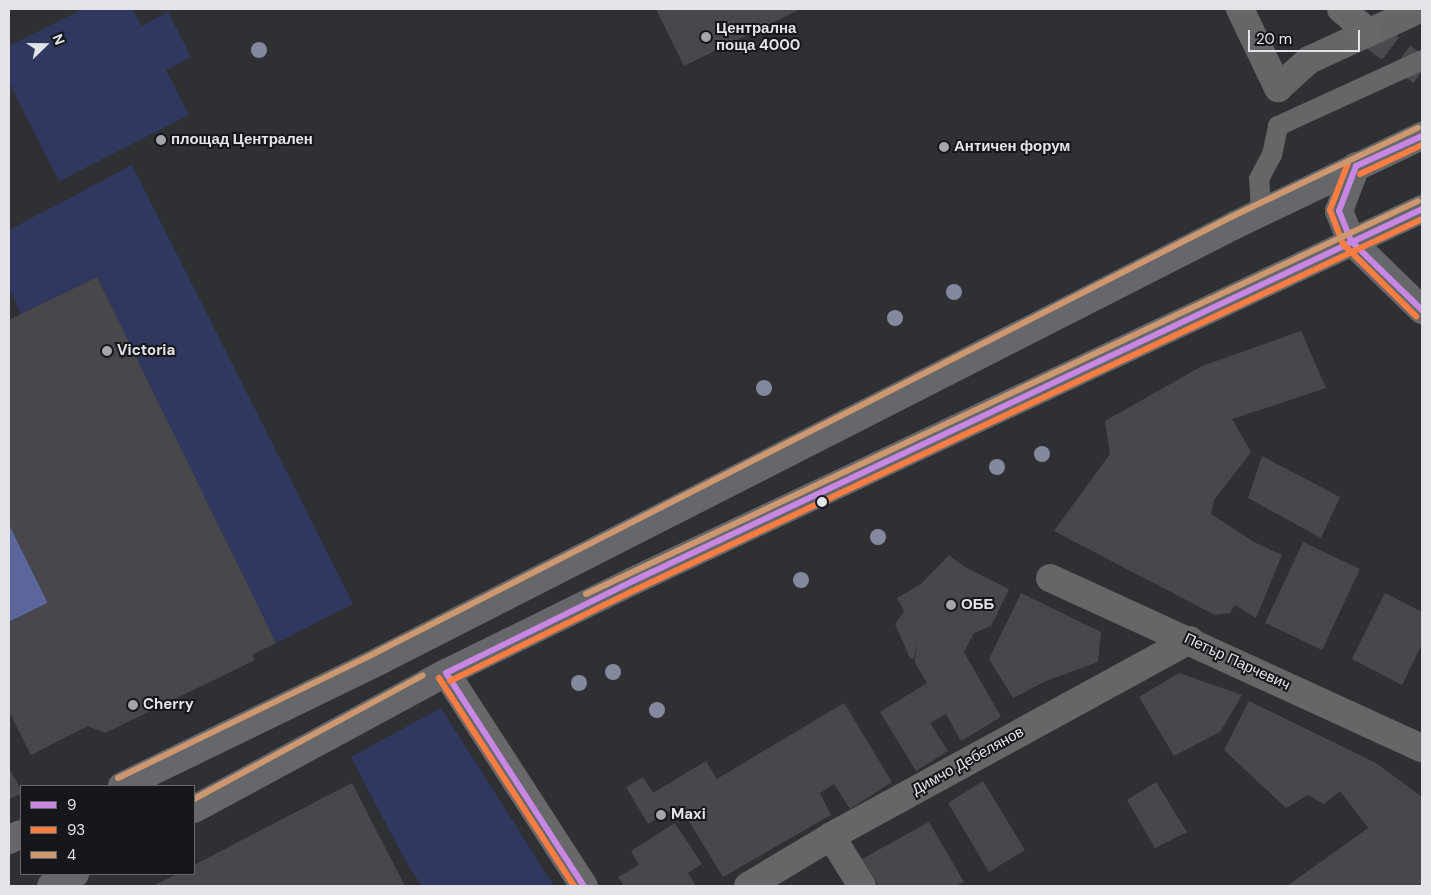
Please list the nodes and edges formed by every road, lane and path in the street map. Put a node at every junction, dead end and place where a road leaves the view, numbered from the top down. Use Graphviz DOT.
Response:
graph roads {
  1 [pos="1240,9"];
  2 [pos="1341,9"];
  3 [pos="1420,9"];
  4 [pos="1368,32"];
  5 [pos="1422,60"];
  6 [pos="1422,136"];
  7 [pos="1356,166"];
  8 [pos="1422,209"];
  9 [pos="1261,212"];
  10 [pos="1351,241"];
  11 [pos="1422,310"];
  12 [pos="1050,578"];
  13 [pos="1190,640"];
  14 [pos="446,673"];
  15 [pos="1422,748"];
  16 [pos="124,785"];
  17 [pos="195,809"];
  18 [pos="831,836"];
  19 [pos="73,875"];
  20 [pos="51,886"];
  21 [pos="584,886"];
  22 [pos="748,886"];
  23 [pos="862,886"];
  1 -- 3 [label="street"];
  2 -- 4 [label="street"];
  5 -- 9 [label="lane"];
  6 -- 7 [label="main road"];
  7 -- 9 [label="main road"];
  7 -- 10 [label="main road"];
  8 -- 10 [label="main road"];
  9 -- 16 [label="main road"];
  10 -- 11 [label="main road"];
  10 -- 14 [label="main road"];
  12 -- 13 [label="street, Петър Парчевич"];
  13 -- 15 [label="street, Петър Парчевич"];
  13 -- 18 [label="street, Димчо Дебелянов"];
  14 -- 17 [label="main road"];
  14 -- 21 [label="street"];
  18 -- 22 [label="street, Димчо Дебелянов"];
  18 -- 23 [label="street"];
  19 -- 20 [label="main road"];
}
